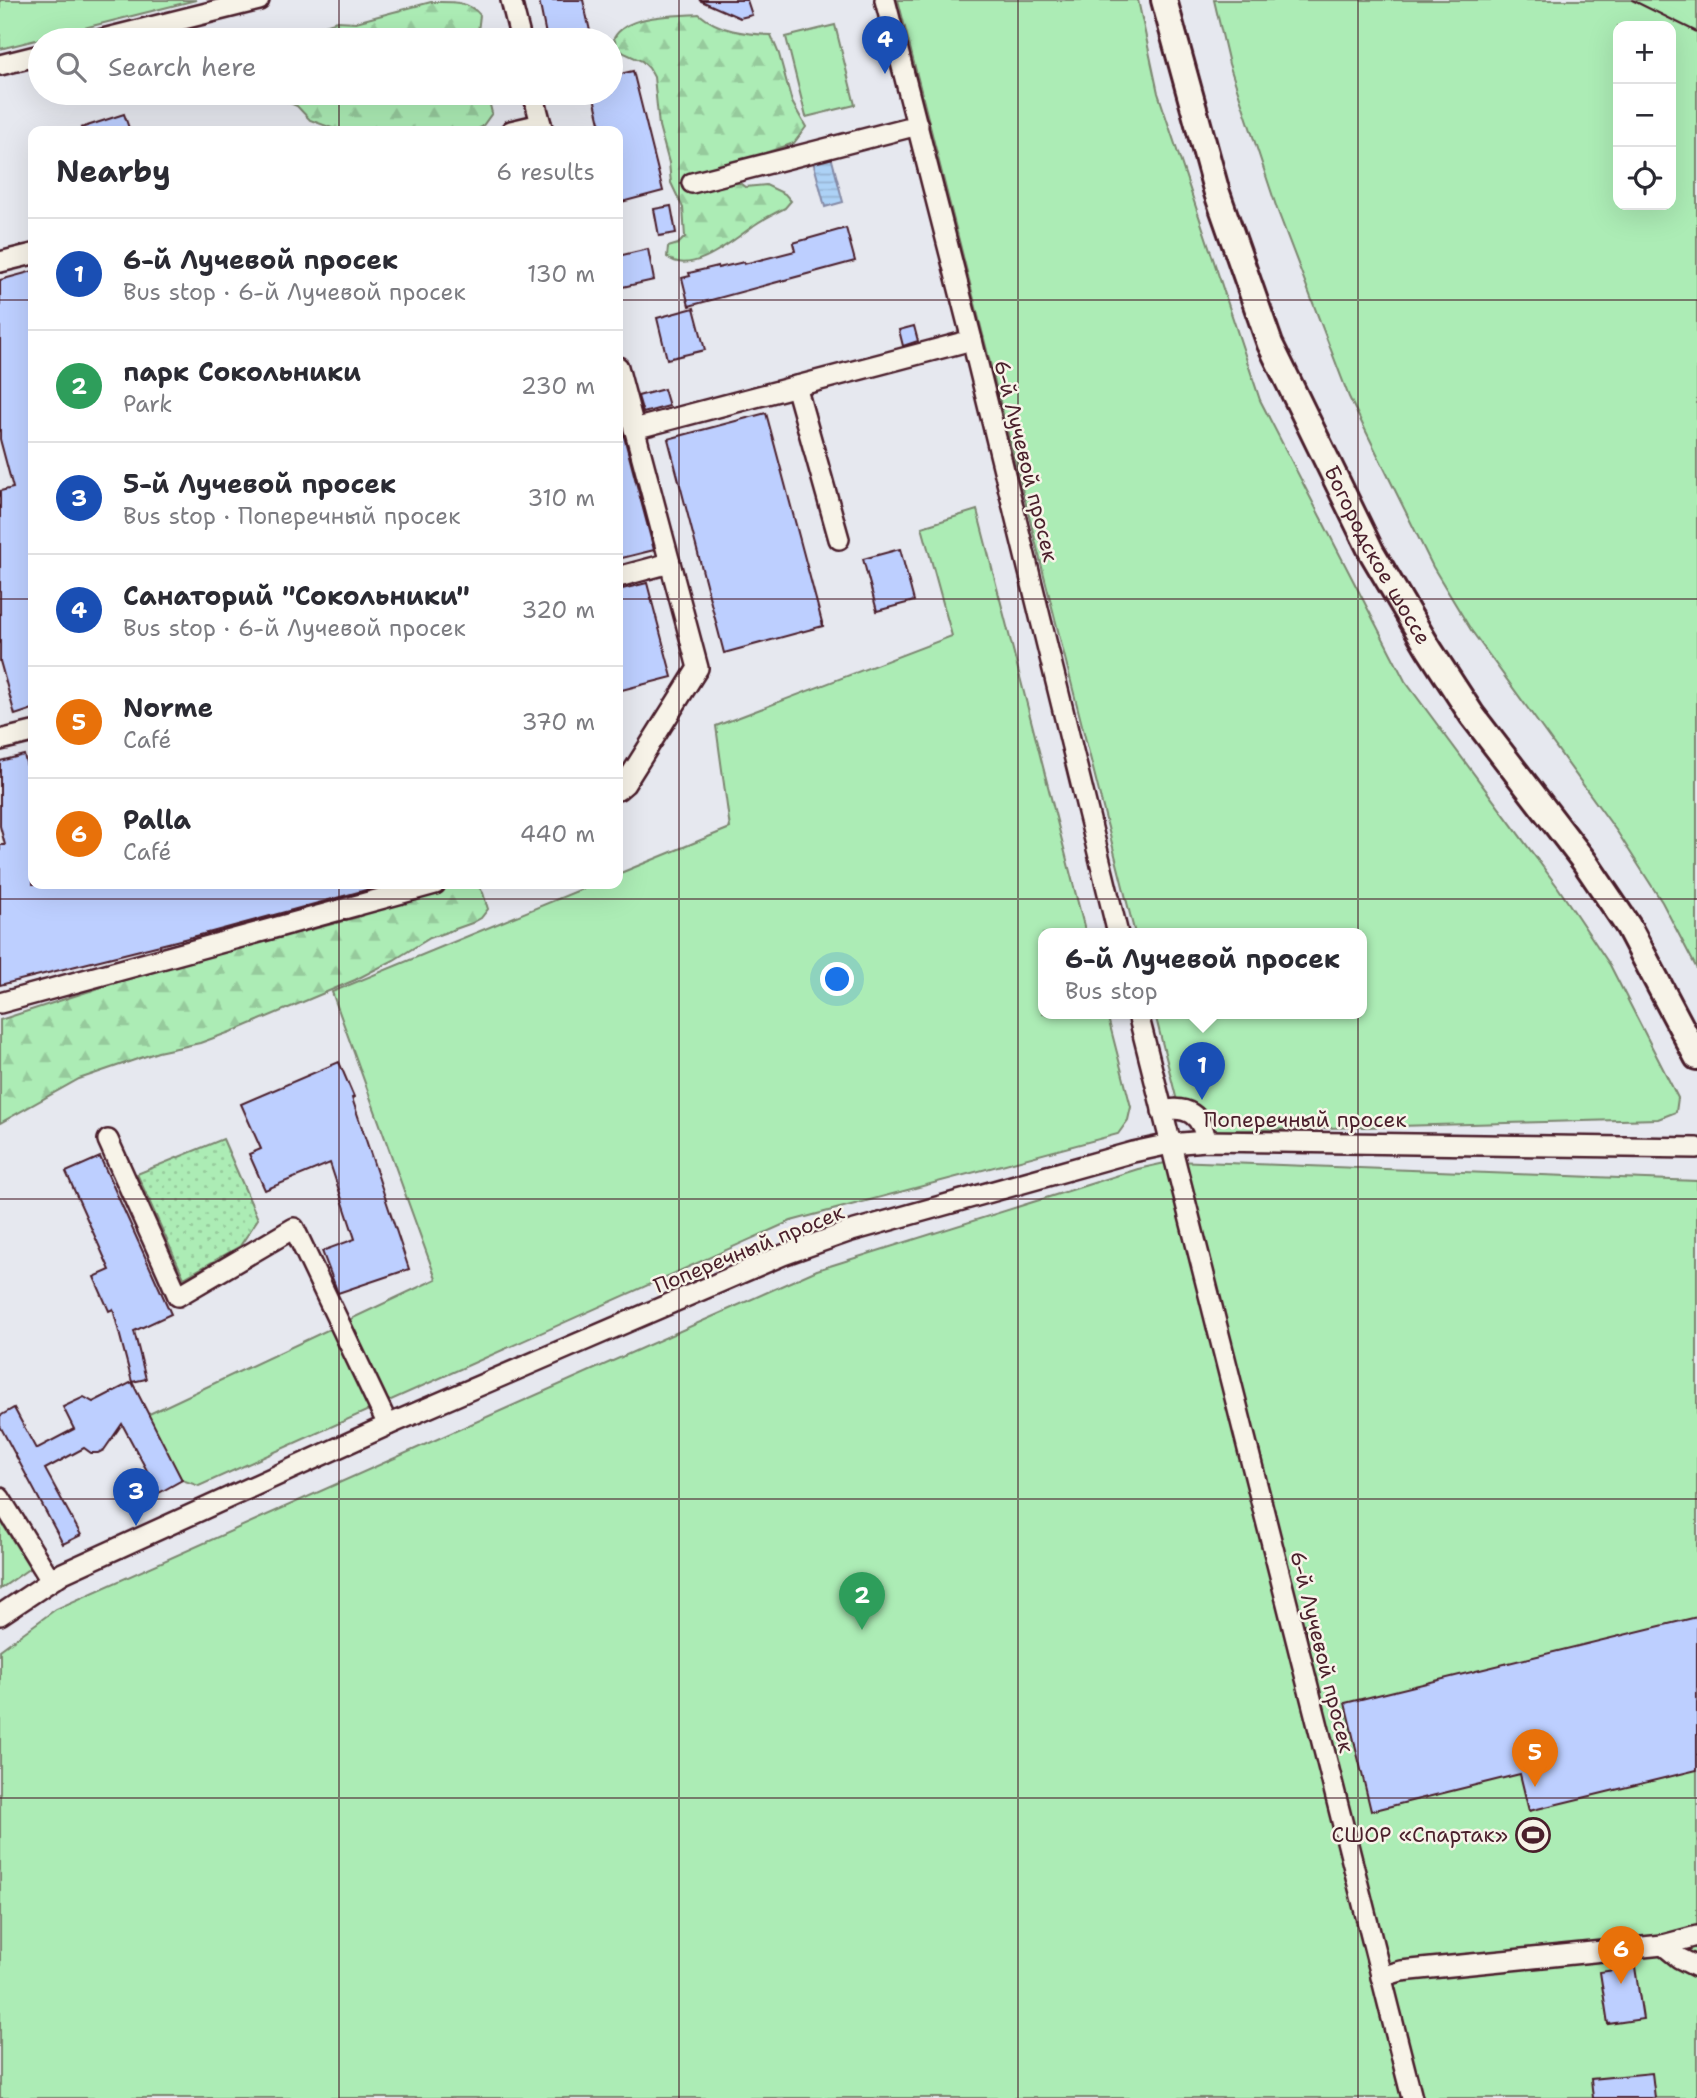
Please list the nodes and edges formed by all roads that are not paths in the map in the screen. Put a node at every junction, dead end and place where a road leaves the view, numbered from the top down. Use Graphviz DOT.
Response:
graph roads {
  1 [pos="259,0"];
  2 [pos="511,0"];
  3 [pos="885,0"];
  4 [pos="1164,0"];
  5 [pos="147,28"];
  6 [pos="518,28"];
  7 [pos="28,58"];
  8 [pos="0,65"];
  9 [pos="536,105"];
  10 [pos="918,125"];
  11 [pos="542,126"];
  12 [pos="692,183"];
  13 [pos="28,255"];
  14 [pos="0,262"];
  15 [pos="972,340"];
  16 [pos="623,386"];
  17 [pos="796,386"];
  18 [pos="634,429"];
  19 [pos="839,540"];
  20 [pos="670,563"];
  21 [pos="623,576"];
  22 [pos="28,733"];
  23 [pos="0,740"];
  24 [pos="623,786"];
  25 [pos="417,889"];
  26 [pos="1117,928"];
  27 [pos="0,1003"];
  28 [pos="1139,1019"];
  29 [pos="1697,1057"];
  30 [pos="1162,1111"];
  31 [pos="108,1140"];
  32 [pos="1206,1141"];
  33 [pos="1170,1144"];
  34 [pos="1697,1148"];
  35 [pos="388,1424"];
  36 [pos="0,1498"];
  37 [pos="50,1579"];
  38 [pos="0,1615"];
  39 [pos="1697,1936"];
  40 [pos="1663,1945"];
  41 [pos="1697,1966"];
  42 [pos="1381,1977"];
  43 [pos="1412,2098"];
  1 -- 5 [label="street"];
  2 -- 6 [label="street"];
  3 -- 10 [label="street, 6-й Лучевой просек"];
  4 -- 29 [label="main road, Богородское шоссе"];
  7 -- 8 [label="street"];
  9 -- 11 [label="street"];
  10 -- 12 [label="street"];
  10 -- 15 [label="street, 6-й Лучевой просек"];
  13 -- 14 [label="street"];
  15 -- 17 [label="street"];
  15 -- 26 [label="street, 6-й Лучевой просек"];
  16 -- 18 [label="street"];
  17 -- 18 [label="street"];
  17 -- 19 [label="street"];
  18 -- 20 [label="street"];
  20 -- 21 [label="street"];
  20 -- 24 [label="street"];
  22 -- 23 [label="street"];
  25 -- 27 [label="street"];
  28 -- 30 [label="street, 6-й Лучевой просек"];
  30 -- 32 [label="street"];
  30 -- 33 [label="street, 6-й Лучевой просек"];
  31 -- 35 [label="street"];
  32 -- 33 [label="street, Поперечный просек"];
  32 -- 34 [label="street, Поперечный просек"];
  33 -- 35 [label="street, Поперечный просек"];
  33 -- 42 [label="street, 6-й Лучевой просек"];
  35 -- 37 [label="street, Поперечный просек"];
  36 -- 37 [label="street"];
  37 -- 38 [label="street, Поперечный просек"];
  39 -- 40 [label="street"];
  40 -- 41 [label="street"];
  40 -- 42 [label="street"];
  42 -- 43 [label="street, 6-й Лучевой просек"];
}
